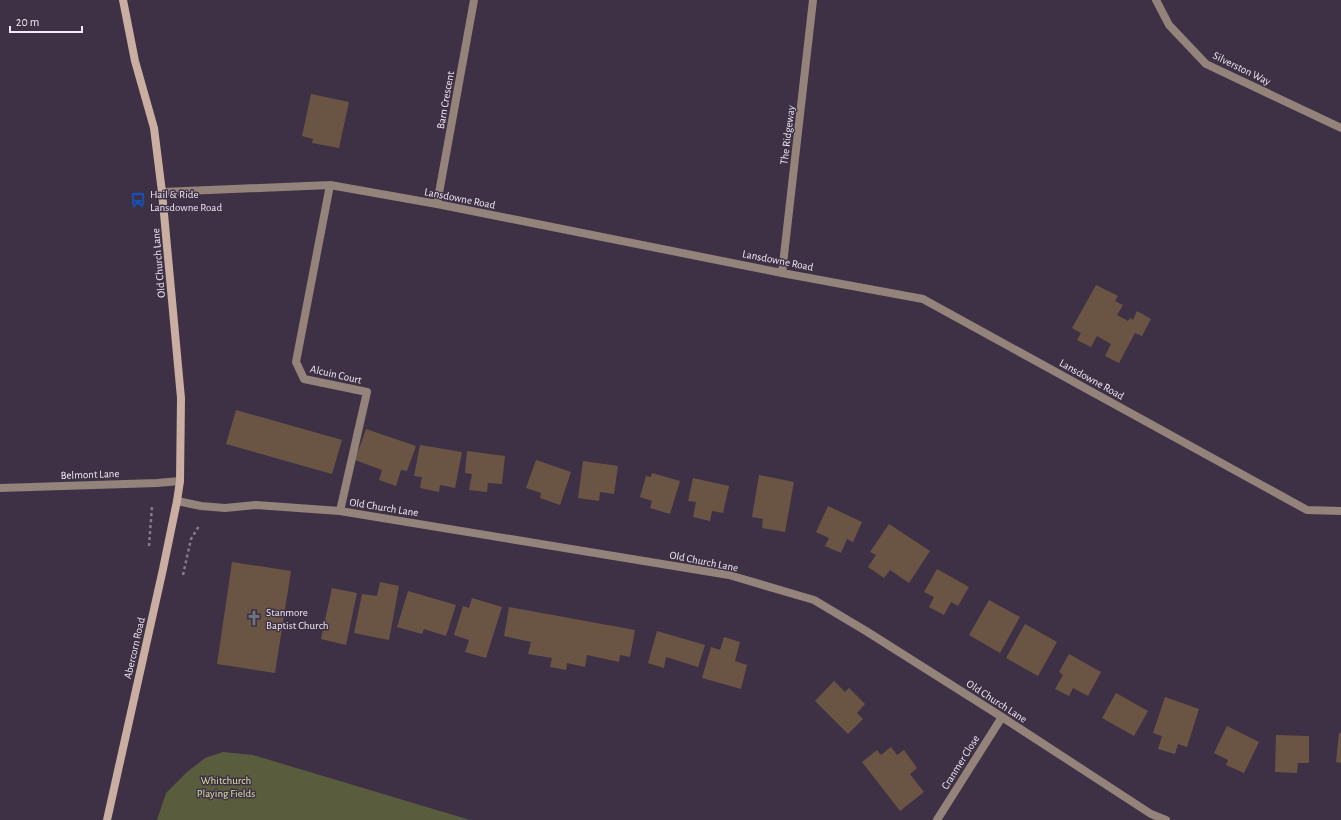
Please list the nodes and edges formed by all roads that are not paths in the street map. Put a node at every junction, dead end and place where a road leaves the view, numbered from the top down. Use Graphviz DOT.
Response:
graph roads {
  1 [pos="124,0"];
  2 [pos="474,0"];
  3 [pos="813,0"];
  4 [pos="1156,0"];
  5 [pos="1341,128"];
  6 [pos="330,185"];
  7 [pos="162,192"];
  8 [pos="437,204"];
  9 [pos="782,273"];
  10 [pos="180,481"];
  11 [pos="0,488"];
  12 [pos="177,501"];
  13 [pos="340,511"];
  14 [pos="1341,511"];
  15 [pos="1002,717"];
  16 [pos="107,820"];
  17 [pos="937,820"];
  18 [pos="1166,820"];
  1 -- 7 [label="street, Old Church Lane"];
  2 -- 8 [label="street, Barn Crescent"];
  3 -- 9 [label="street, The Ridgeway"];
  4 -- 5 [label="street, Silverston Way"];
  6 -- 7 [label="street, Lansdowne Road"];
  6 -- 8 [label="street, Lansdowne Road"];
  6 -- 13 [label="street, Alcuin Court"];
  7 -- 10 [label="street, Old Church Lane"];
  8 -- 9 [label="street, Lansdowne Road"];
  9 -- 14 [label="street, Lansdowne Road"];
  10 -- 11 [label="street, Belmont Lane"];
  10 -- 12 [label="street, Abercorn Road"];
  12 -- 13 [label="street, Old Church Lane"];
  12 -- 16 [label="street, Abercorn Road"];
  13 -- 15 [label="street, Old Church Lane"];
  15 -- 17 [label="street, Cranmer Close"];
  15 -- 18 [label="street, Old Church Lane"];
}
